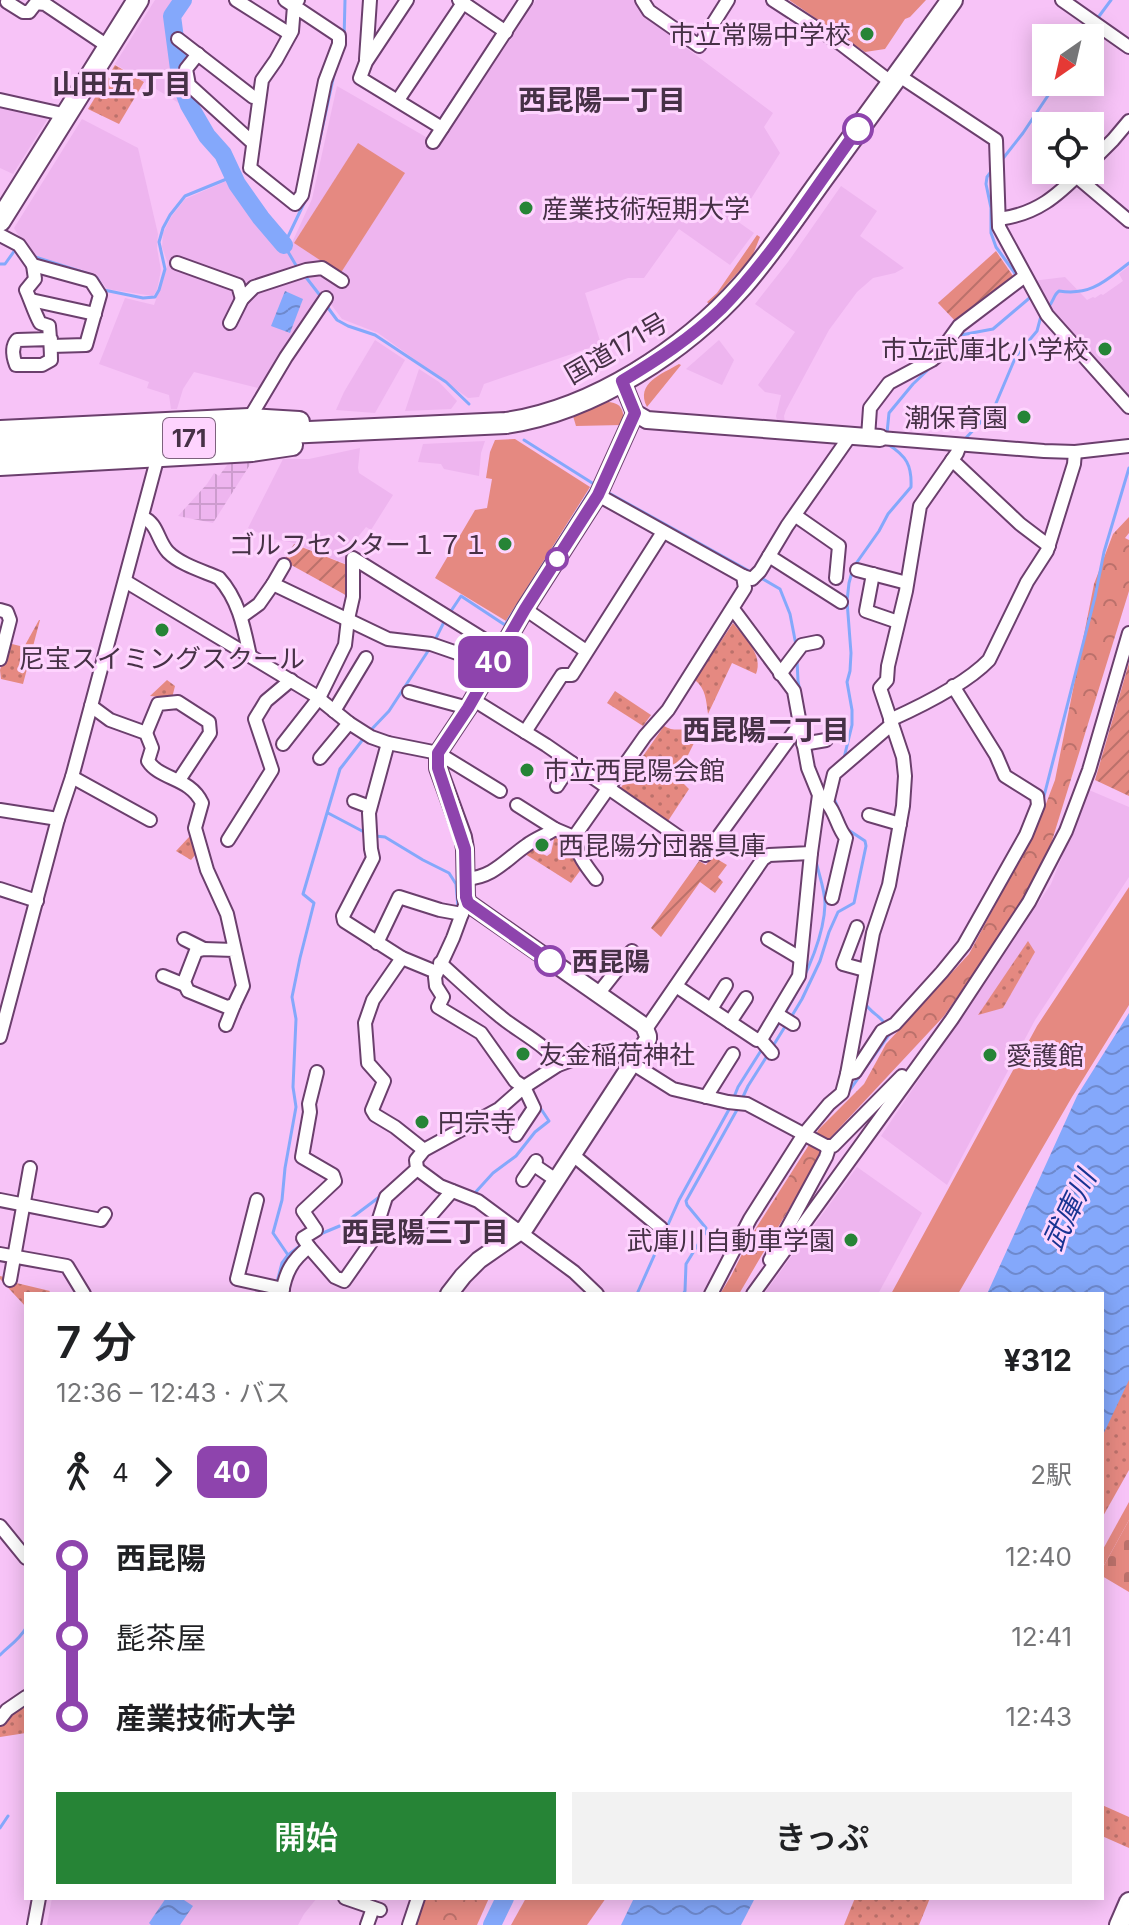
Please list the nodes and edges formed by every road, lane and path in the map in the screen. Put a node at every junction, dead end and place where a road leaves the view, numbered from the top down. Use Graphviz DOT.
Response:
graph roads {
  1 [pos="138,0"];
  2 [pos="236,0"];
  3 [pos="370,0"];
  4 [pos="407,0"];
  5 [pos="526,0"];
  6 [pos="642,0"];
  7 [pos="728,0"];
  8 [pos="773,0"];
  9 [pos="952,0"];
  10 [pos="1062,0"];
  11 [pos="462,1"];
  12 [pos="7,2"];
  13 [pos="292,2"];
  14 [pos="506,32"];
  15 [pos="290,34"];
  16 [pos="178,39"];
  17 [pos="109,47"];
  18 [pos="1129,47"];
  19 [pos="198,54"];
  20 [pos="366,62"];
  21 [pos="895,79"];
  22 [pos="259,97"];
  23 [pos="0,100"];
  24 [pos="398,100"];
  25 [pos="67,115"];
  26 [pos="1129,121"];
  27 [pos="442,128"];
  28 [pos="433,142"];
  29 [pos="253,143"];
  30 [pos="1104,149"];
  31 [pos="1067,184"];
  32 [pos="1091,184"];
  33 [pos="999,219"];
  34 [pos="0,221"];
  35 [pos="1129,221"];
  36 [pos="0,235"];
  37 [pos="177,263"];
  38 [pos="33,265"];
  39 [pos="1021,278"];
  40 [pos="342,281"];
  41 [pos="242,299"];
  42 [pos="31,300"];
  43 [pos="324,302"];
  44 [pos="95,314"];
  45 [pos="230,323"];
  46 [pos="622,381"];
  47 [pos="1129,407"];
  48 [pos="635,413"];
  49 [pos="249,419"];
  50 [pos="379,429"];
  51 [pos="0,431"];
  52 [pos="850,436"];
  53 [pos="881,438"];
  54 [pos="0,446"];
  55 [pos="1129,446"];
  56 [pos="958,449"];
  57 [pos="1075,452"];
  58 [pos="158,456"];
  59 [pos="0,465"];
  60 [pos="598,495"];
  61 [pos="796,516"];
  62 [pos="142,517"];
  63 [pos="663,532"];
  64 [pos="1049,546"];
  65 [pos="769,556"];
  66 [pos="284,565"];
  67 [pos="857,570"];
  68 [pos="873,574"];
  69 [pos="751,575"];
  70 [pos="836,578"];
  71 [pos="125,581"];
  72 [pos="904,582"];
  73 [pos="273,584"];
  74 [pos="841,602"];
  75 [pos="525,609"];
  76 [pos="733,609"];
  77 [pos="0,610"];
  78 [pos="241,617"];
  79 [pos="348,619"];
  80 [pos="895,621"];
  81 [pos="1129,633"];
  82 [pos="817,642"];
  83 [pos="501,650"];
  84 [pos="586,651"];
  85 [pos="250,656"];
  86 [pos="366,658"];
  87 [pos="0,659"];
  88 [pos="488,670"];
  89 [pos="783,670"];
  90 [pos="291,680"];
  91 [pos="953,686"];
  92 [pos="409,692"];
  93 [pos="319,698"];
  94 [pos="470,704"];
  95 [pos="91,706"];
  96 [pos="334,711"];
  97 [pos="893,720"];
  98 [pos="349,723"];
  99 [pos="800,724"];
  100 [pos="525,732"];
  101 [pos="146,733"];
  102 [pos="388,743"];
  103 [pos="283,744"];
  104 [pos="438,753"];
  105 [pos="320,758"];
  106 [pos="572,763"];
  107 [pos="72,777"];
  108 [pos="179,780"];
  109 [pos="557,786"];
  110 [pos="609,788"];
  111 [pos="500,791"];
  112 [pos="823,794"];
  113 [pos="354,801"];
  114 [pos="517,805"];
  115 [pos="370,807"];
  116 [pos="0,810"];
  117 [pos="147,814"];
  118 [pos="869,815"];
  119 [pos="58,819"];
  120 [pos="900,824"];
  121 [pos="555,829"];
  122 [pos="574,837"];
  123 [pos="228,840"];
  124 [pos="811,853"];
  125 [pos="466,879"];
  126 [pos="596,879"];
  127 [pos="0,889"];
  128 [pos="832,898"];
  129 [pos="37,901"];
  130 [pos="465,907"];
  131 [pos="857,927"];
  132 [pos="184,939"];
  133 [pos="768,939"];
  134 [pos="377,943"];
  135 [pos="204,949"];
  136 [pos="234,950"];
  137 [pos="632,951"];
  138 [pos="402,958"];
  139 [pos="800,958"];
  140 [pos="438,967"];
  141 [pos="865,970"];
  142 [pos="163,976"];
  143 [pos="726,985"];
  144 [pos="676,986"];
  145 [pos="188,994"];
  146 [pos="598,994"];
  147 [pos="746,998"];
  148 [pos="234,1005"];
  149 [pos="711,1009"];
  150 [pos="778,1014"];
  151 [pos="730,1022"];
  152 [pos="793,1024"];
  153 [pos="226,1025"];
  154 [pos="646,1029"];
  155 [pos="0,1037"];
  156 [pos="760,1039"];
  157 [pos="772,1053"];
  158 [pos="733,1054"];
  159 [pos="925,1055"];
  160 [pos="632,1064"];
  161 [pos="558,1065"];
  162 [pos="317,1072"];
  163 [pos="851,1073"];
  164 [pos="524,1087"];
  165 [pos="706,1097"];
  166 [pos="516,1135"];
  167 [pos="813,1139"];
  168 [pos="424,1150"];
  169 [pos="573,1155"];
  170 [pos="30,1168"];
  171 [pos="417,1169"];
  172 [pos="523,1180"];
  173 [pos="556,1180"];
  174 [pos="452,1191"];
  175 [pos="651,1198"];
  176 [pos="0,1200"];
  177 [pos="257,1200"];
  178 [pos="23,1205"];
  179 [pos="640,1210"];
  180 [pos="105,1214"];
  181 [pos="425,1222"];
  182 [pos="661,1228"];
  183 [pos="520,1232"];
  184 [pos="309,1247"];
  185 [pos="7,1256"];
  186 [pos="223,1277"];
  187 [pos="237,1279"];
  188 [pos="10,1280"];
  189 [pos="762,1281"];
  190 [pos="80,1292"];
  191 [pos="283,1292"];
  192 [pos="451,1292"];
  193 [pos="595,1292"];
  194 [pos="712,1292"];
  195 [pos="754,1292"];
  196 [pos="0,1526"];
  197 [pos="24,1556"];
  198 [pos="24,1698"];
  199 [pos="2,1711"];
  200 [pos="39,1900"];
  201 [pos="351,1900"];
  202 [pos="417,1900"];
  203 [pos="1129,1902"];
  204 [pos="34,1925"];
  205 [pos="367,1925"];
  206 [pos="409,1925"];
  207 [pos="1119,1925"];
  1 -- 17 [label="main road"];
  2 -- 15 [label="street"];
  3 -- 20 [label="street"];
  4 -- 20 [label="street"];
  5 -- 14 [label="street"];
  6 -- 7 [label="street"];
  8 -- 21 [label="street"];
  9 -- 21 [label="main road, 国道171号 / 171"];
  10 -- 18 [label="street"];
  11 -- 14 [label="street"];
  11 -- 24 [label="street"];
  12 -- 17 [label="street"];
  13 -- 15 [label="street"];
  13 -- 29 [label="street"];
  14 -- 27 [label="street"];
  15 -- 22 [label="street"];
  16 -- 19 [label="street"];
  17 -- 25 [label="main road"];
  19 -- 22 [label="street"];
  19 -- 29 [label="street"];
  20 -- 24 [label="street"];
  21 -- 33 [label="street"];
  21 -- 46 [label="main road, 国道171号 / 171"];
  22 -- 29 [label="street"];
  23 -- 25 [label="street"];
  24 -- 27 [label="street"];
  25 -- 34 [label="main road"];
  26 -- 30 [label="street"];
  27 -- 28 [label="street"];
  31 -- 33 [label="street"];
  32 -- 35 [label="street"];
  33 -- 39 [label="street"];
  36 -- 38 [label="street"];
  37 -- 41 [label="street"];
  38 -- 42 [label="street"];
  38 -- 44 [label="street"];
  39 -- 47 [label="street"];
  39 -- 53 [label="street"];
  40 -- 41 [label="street"];
  41 -- 45 [label="street"];
  42 -- 44 [label="street"];
  42 -- 44 [label="street"];
  43 -- 49 [label="street"];
  46 -- 48 [label="street"];
  46 -- 50 [label="main road, 国道171号 / 171"];
  48 -- 52 [label="street"];
  48 -- 60 [label="street"];
  49 -- 50 [label="main road"];
  49 -- 51 [label="main road"];
  50 -- 54 [label="main road, 国道171号 / 171"];
  50 -- 58 [label="main road"];
  52 -- 53 [label="street"];
  52 -- 61 [label="street"];
  53 -- 56 [label="street"];
  55 -- 57 [label="street"];
  56 -- 57 [label="street"];
  56 -- 64 [label="street"];
  56 -- 72 [label="street"];
  57 -- 64 [label="street"];
  58 -- 59 [label="main road"];
  58 -- 62 [label="street"];
  60 -- 63 [label="street"];
  60 -- 75 [label="street"];
  61 -- 65 [label="street"];
  61 -- 70 [label="street"];
  62 -- 71 [label="street"];
  62 -- 78 [label="street"];
  63 -- 69 [label="street"];
  63 -- 84 [label="street"];
  64 -- 91 [label="street"];
  65 -- 69 [label="street"];
  65 -- 74 [label="street"];
  66 -- 73 [label="street"];
  67 -- 68 [label="street"];
  68 -- 72 [label="street"];
  68 -- 80 [label="street"];
  69 -- 76 [label="street"];
  71 -- 85 [label="street"];
  71 -- 95 [label="street"];
  72 -- 80 [label="street"];
  73 -- 78 [label="street"];
  73 -- 79 [label="street"];
  75 -- 83 [label="street"];
  75 -- 84 [label="street"];
  76 -- 89 [label="street"];
  76 -- 110 [label="street"];
  77 -- 87 [label="street"];
  78 -- 85 [label="street"];
  79 -- 83 [label="street"];
  79 -- 88 [label="street"];
  79 -- 93 [label="street"];
  80 -- 97 [label="street"];
  81 -- 159 [label="street"];
  82 -- 89 [label="street"];
  83 -- 88 [label="street"];
  84 -- 100 [label="street"];
  85 -- 90 [label="street"];
  86 -- 96 [label="street"];
  88 -- 94 [label="street"];
  89 -- 99 [label="street"];
  90 -- 93 [label="street"];
  90 -- 123 [label="street"];
  91 -- 97 [label="street"];
  91 -- 163 [label="street"];
  92 -- 94 [label="street"];
  93 -- 96 [label="street"];
  93 -- 103 [label="street"];
  94 -- 100 [label="street"];
  94 -- 104 [label="street"];
  95 -- 101 [label="street"];
  95 -- 107 [label="street"];
  96 -- 98 [label="street"];
  97 -- 112 [label="street"];
  97 -- 120 [label="street"];
  98 -- 102 [label="street"];
  98 -- 105 [label="street"];
  99 -- 110 [label="street"];
  99 -- 112 [label="street"];
  100 -- 106 [label="street"];
  101 -- 108 [label="street"];
  101 -- 108 [label="street"];
  102 -- 104 [label="street"];
  102 -- 115 [label="street"];
  104 -- 111 [label="street"];
  104 -- 125 [label="street"];
  106 -- 109 [label="street"];
  106 -- 110 [label="street"];
  107 -- 117 [label="street"];
  107 -- 119 [label="street"];
  108 -- 136 [label="street"];
  110 -- 122 [label="street"];
  112 -- 124 [label="street"];
  112 -- 128 [label="street"];
  113 -- 115 [label="street"];
  114 -- 121 [label="street"];
  115 -- 134 [label="street"];
  116 -- 119 [label="street"];
  118 -- 120 [label="street"];
  119 -- 129 [label="street"];
  120 -- 141 [label="street"];
  121 -- 122 [label="street"];
  121 -- 125 [label="street"];
  122 -- 126 [label="street"];
  124 -- 139 [label="street"];
  124 -- 144 [label="street"];
  125 -- 130 [label="street"];
  127 -- 129 [label="street"];
  129 -- 155 [label="street"];
  130 -- 134 [label="street"];
  130 -- 140 [label="street"];
  130 -- 146 [label="street"];
  131 -- 141 [label="street"];
  132 -- 135 [label="street"];
  133 -- 139 [label="street"];
  134 -- 138 [label="street"];
  135 -- 136 [label="street"];
  135 -- 145 [label="street"];
  136 -- 148 [label="street"];
  137 -- 146 [label="street"];
  138 -- 140 [label="street"];
  138 -- 168 [label="street"];
  139 -- 150 [label="street"];
  140 -- 161 [label="street"];
  140 -- 164 [label="street"];
  141 -- 163 [label="street"];
  142 -- 145 [label="street"];
  143 -- 149 [label="street"];
  144 -- 149 [label="street"];
  144 -- 154 [label="street"];
  145 -- 148 [label="street"];
  146 -- 154 [label="street"];
  147 -- 151 [label="street"];
  148 -- 153 [label="street"];
  149 -- 151 [label="street"];
  150 -- 152 [label="street"];
  150 -- 156 [label="street"];
  151 -- 156 [label="street"];
  154 -- 160 [label="street"];
  156 -- 157 [label="street"];
  158 -- 165 [label="street"];
  159 -- 167 [label="street"];
  159 -- 189 [label="street"];
  160 -- 161 [label="street"];
  160 -- 165 [label="street"];
  160 -- 169 [label="street"];
  161 -- 164 [label="street"];
  162 -- 184 [label="street"];
  163 -- 167 [label="street"];
  164 -- 166 [label="street"];
  164 -- 168 [label="street"];
  165 -- 167 [label="street"];
  167 -- 189 [label="street"];
  167 -- 194 [label="street"];
  168 -- 171 [label="street"];
  169 -- 173 [label="street"];
  169 -- 179 [label="street"];
  170 -- 178 [label="street"];
  171 -- 174 [label="street"];
  171 -- 184 [label="street"];
  172 -- 173 [label="street"];
  173 -- 183 [label="street"];
  174 -- 181 [label="street"];
  174 -- 183 [label="street"];
  175 -- 179 [label="street"];
  176 -- 178 [label="street"];
  177 -- 187 [label="street"];
  178 -- 180 [label="street"];
  178 -- 185 [label="street"];
  179 -- 182 [label="street"];
  183 -- 192 [label="street"];
  183 -- 193 [label="street"];
  184 -- 191 [label="street"];
  185 -- 188 [label="street"];
  185 -- 190 [label="street"];
  186 -- 187 [label="street"];
  187 -- 191 [label="street"];
  189 -- 195 [label="street"];
  196 -- 197 [label="street"];
  198 -- 199 [label="street"];
  200 -- 204 [label="street"];
  201 -- 205 [label="street"];
  202 -- 206 [label="street"];
  203 -- 207 [label="main road"];
}
